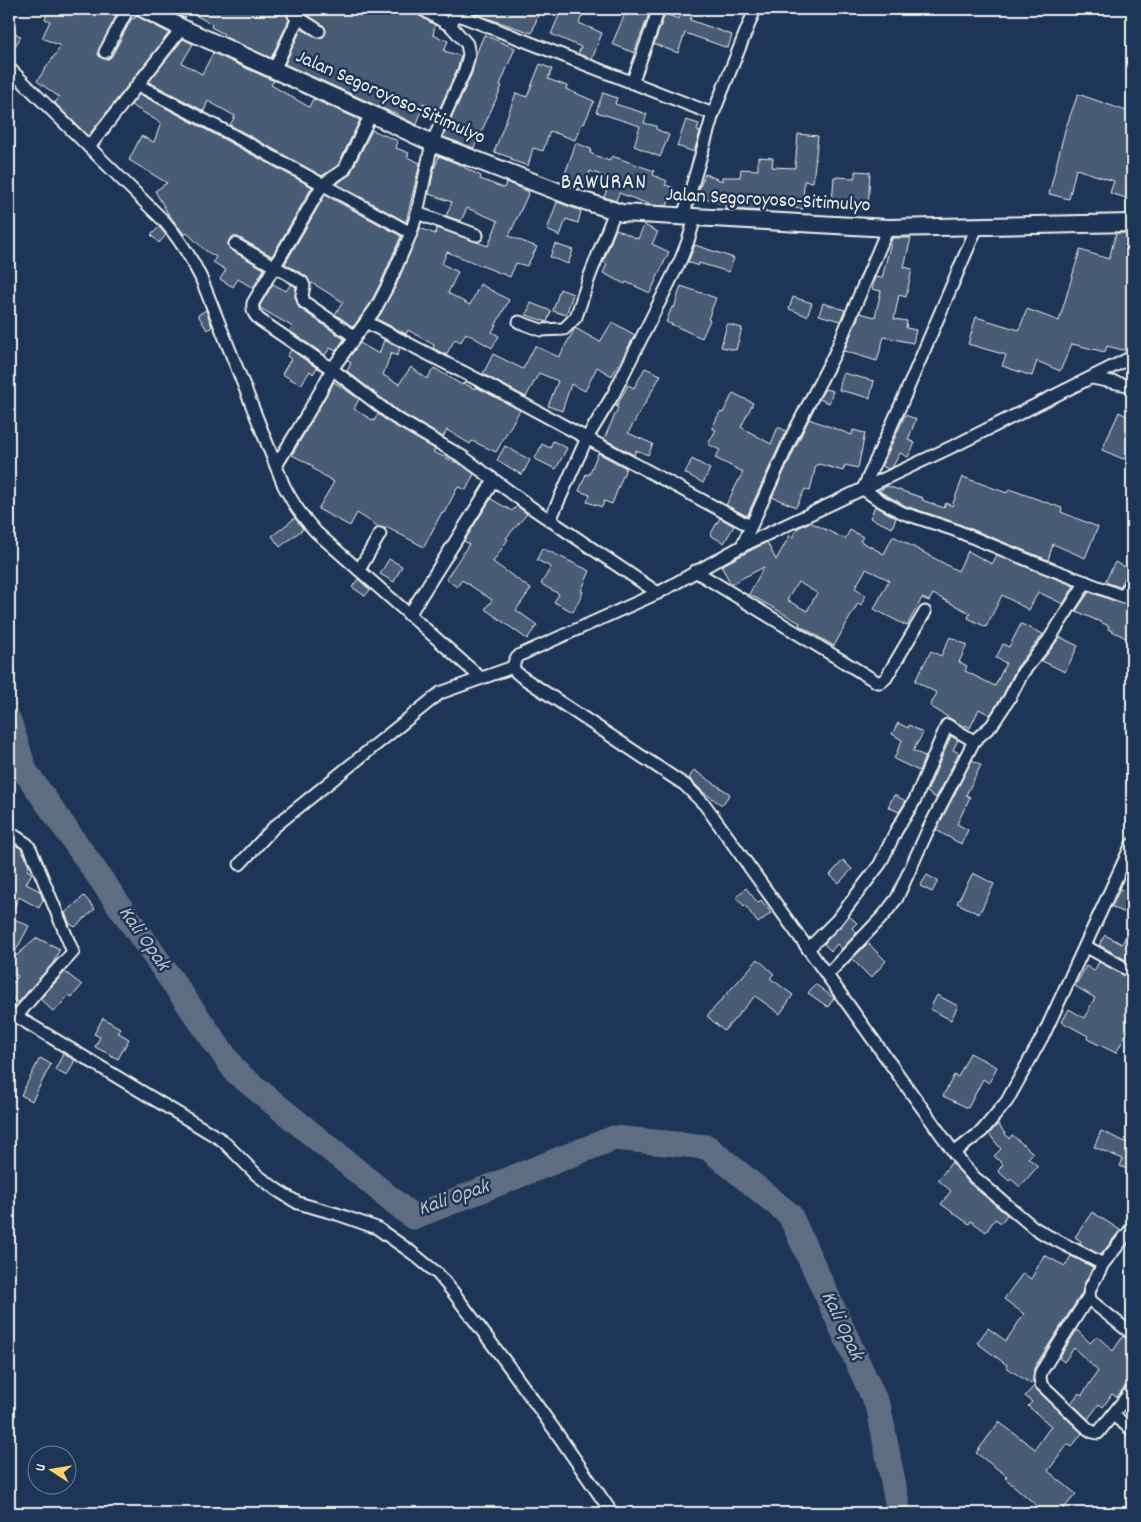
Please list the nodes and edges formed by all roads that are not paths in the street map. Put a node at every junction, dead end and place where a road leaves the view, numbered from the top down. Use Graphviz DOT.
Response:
graph roads {
  1 [pos="128,9"];
  2 [pos="144,9"];
  3 [pos="422,9"];
  4 [pos="660,9"];
  5 [pos="755,9"];
  6 [pos="456,12"];
  7 [pos="297,14"];
  8 [pos="451,26"];
  9 [pos="182,28"];
  10 [pos="319,31"];
  11 [pos="104,52"];
  12 [pos="9,68"];
  13 [pos="274,70"];
  14 [pos="632,83"];
  15 [pos="138,85"];
  16 [pos="371,114"];
  17 [pos="713,114"];
  18 [pos="432,143"];
  19 [pos="89,147"];
  20 [pos="323,184"];
  21 [pos="615,211"];
  22 [pos="417,213"];
  23 [pos="689,218"];
  24 [pos="1132,223"];
  25 [pos="977,227"];
  26 [pos="888,228"];
  27 [pos="411,233"];
  28 [pos="477,235"];
  29 [pos="235,244"];
  30 [pos="276,266"];
  31 [pos="366,322"];
  32 [pos="518,322"];
  33 [pos="356,336"];
  34 [pos="1132,357"];
  35 [pos="332,369"];
  36 [pos="1092,378"];
  37 [pos="1132,386"];
  38 [pos="587,438"];
  39 [pos="276,466"];
  40 [pos="494,480"];
  41 [pos="863,489"];
  42 [pos="550,520"];
  43 [pos="750,526"];
  44 [pos="380,534"];
  45 [pos="742,546"];
  46 [pos="359,570"];
  47 [pos="695,571"];
  48 [pos="1132,579"];
  49 [pos="1086,582"];
  50 [pos="658,593"];
  51 [pos="1128,598"];
  52 [pos="925,612"];
  53 [pos="409,615"];
  54 [pos="513,667"];
  55 [pos="481,678"];
  56 [pos="974,741"];
  57 [pos="9,832"];
  58 [pos="1132,844"];
  59 [pos="240,864"];
  60 [pos="1085,946"];
  61 [pos="808,949"];
  62 [pos="1132,972"];
  63 [pos="827,975"];
  64 [pos="13,1015"];
  65 [pos="954,1153"];
  66 [pos="1132,1228"];
  67 [pos="1102,1265"];
  68 [pos="1089,1296"];
  69 [pos="1132,1334"];
  70 [pos="1132,1390"];
  71 [pos="1113,1415"];
  72 [pos="1132,1430"];
  73 [pos="612,1513"];
  1 -- 11 [label="street"];
  2 -- 9 [label="main road, Jalan Segoroyoso-Sitimulyo"];
  3 -- 8 [label="street"];
  4 -- 14 [label="street"];
  5 -- 17 [label="street"];
  6 -- 8 [label="street"];
  6 -- 14 [label="street"];
  7 -- 10 [label="street"];
  7 -- 13 [label="street"];
  8 -- 18 [label="street"];
  9 -- 13 [label="main road, Jalan Segoroyoso-Sitimulyo"];
  9 -- 15 [label="street"];
  12 -- 19 [label="street"];
  13 -- 16 [label="main road, Jalan Segoroyoso-Sitimulyo"];
  14 -- 17 [label="street"];
  15 -- 19 [label="street"];
  15 -- 20 [label="street"];
  16 -- 18 [label="main road, Jalan Segoroyoso-Sitimulyo"];
  16 -- 20 [label="street"];
  17 -- 23 [label="street"];
  18 -- 21 [label="main road, Jalan Segoroyoso-Sitimulyo"];
  18 -- 22 [label="street"];
  19 -- 39 [label="street"];
  20 -- 27 [label="street"];
  20 -- 30 [label="street"];
  21 -- 23 [label="main road, Jalan Segoroyoso-Sitimulyo"];
  21 -- 32 [label="street"];
  22 -- 27 [label="street"];
  22 -- 28 [label="street"];
  23 -- 26 [label="main road, Jalan Segoroyoso-Sitimulyo"];
  23 -- 38 [label="street"];
  24 -- 25 [label="main road, Jalan Segoroyoso-Sitimulyo"];
  25 -- 26 [label="main road, Jalan Segoroyoso-Sitimulyo"];
  25 -- 41 [label="street"];
  26 -- 43 [label="street"];
  27 -- 31 [label="street"];
  29 -- 30 [label="street"];
  30 -- 33 [label="street"];
  30 -- 35 [label="street"];
  31 -- 33 [label="street"];
  31 -- 38 [label="street"];
  33 -- 35 [label="street"];
  34 -- 36 [label="street"];
  35 -- 39 [label="street"];
  35 -- 40 [label="street"];
  36 -- 37 [label="street"];
  36 -- 41 [label="street"];
  38 -- 42 [label="street"];
  38 -- 43 [label="street"];
  39 -- 46 [label="street"];
  40 -- 42 [label="street"];
  40 -- 53 [label="street"];
  41 -- 45 [label="street"];
  41 -- 49 [label="street"];
  42 -- 50 [label="street"];
  43 -- 45 [label="street"];
  44 -- 46 [label="street"];
  45 -- 47 [label="street"];
  46 -- 53 [label="street"];
  47 -- 50 [label="street"];
  47 -- 52 [label="street"];
  48 -- 51 [label="street"];
  49 -- 51 [label="street"];
  49 -- 56 [label="street"];
  50 -- 54 [label="street"];
  53 -- 55 [label="street"];
  54 -- 55 [label="street"];
  54 -- 61 [label="street"];
  55 -- 59 [label="street"];
  56 -- 61 [label="street"];
  56 -- 63 [label="street"];
  57 -- 64 [label="street"];
  58 -- 60 [label="street"];
  60 -- 62 [label="street"];
  60 -- 65 [label="street"];
  61 -- 63 [label="street"];
  63 -- 65 [label="street"];
  64 -- 73 [label="street"];
  65 -- 67 [label="street"];
  66 -- 67 [label="street"];
  67 -- 68 [label="street"];
  68 -- 69 [label="street"];
  68 -- 71 [label="street"];
  70 -- 71 [label="street"];
  71 -- 72 [label="street"];
}
